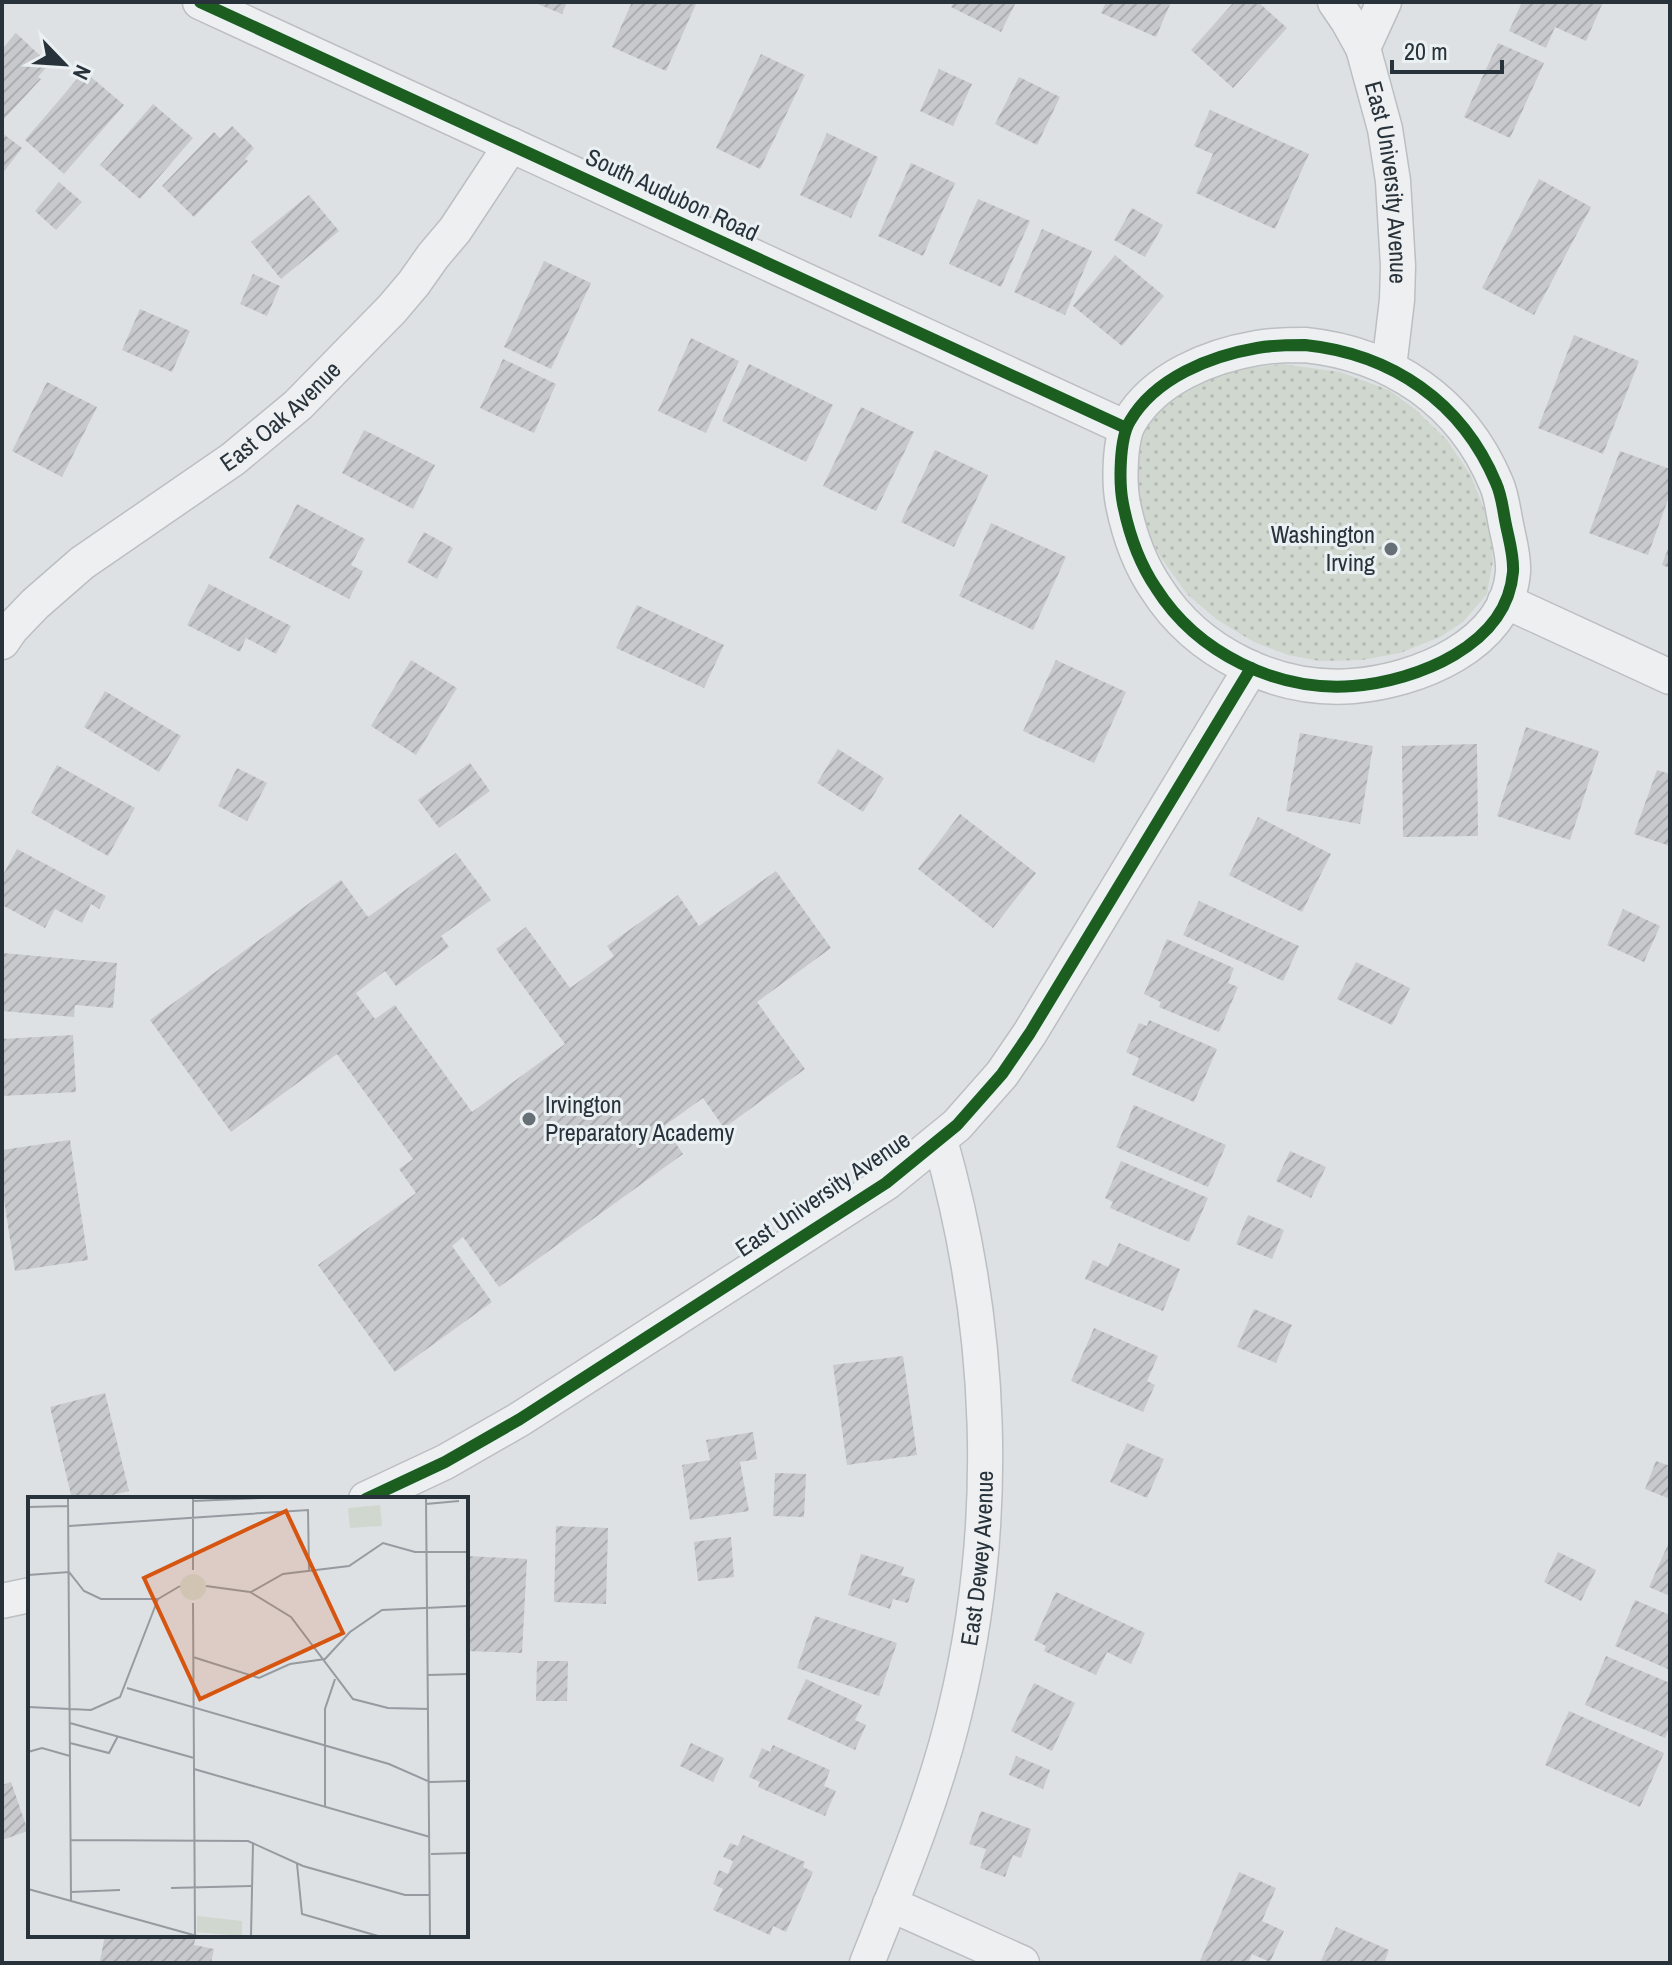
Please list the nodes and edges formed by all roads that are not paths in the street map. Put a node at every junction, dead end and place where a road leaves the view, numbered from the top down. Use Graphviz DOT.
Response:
graph roads {
  1 [pos="200,2"];
  2 [pos="1335,2"];
  3 [pos="1384,2"];
  4 [pos="1363,48"];
  5 [pos="511,145"];
  6 [pos="1389,367"];
  7 [pos="1126,428"];
  8 [pos="1505,601"];
  9 [pos="2,642"];
  10 [pos="1251,668"];
  11 [pos="1670,677"];
  12 [pos="940,1140"];
  13 [pos="370,1497"];
  14 [pos="28,1595"];
  15 [pos="2,1601"];
  16 [pos="890,1904"];
  17 [pos="867,1963"];
  18 [pos="1022,1963"];
  1 -- 5 [label="street, South Audubon Road"];
  2 -- 4 [label="street"];
  3 -- 4 [label="street, East University Avenue"];
  4 -- 6 [label="street, East University Avenue"];
  5 -- 7 [label="street, South Audubon Road"];
  5 -- 9 [label="street, East Oak Avenue"];
  6 -- 7 [label="street"];
  6 -- 8 [label="street"];
  7 -- 10 [label="street"];
  8 -- 10 [label="street"];
  8 -- 11 [label="street"];
  10 -- 12 [label="street, East University Avenue"];
  12 -- 13 [label="street, East University Avenue"];
  12 -- 16 [label="street, East Dewey Avenue"];
  14 -- 15 [label="street"];
  16 -- 17 [label="street, East Dewey Avenue"];
  16 -- 18 [label="street"];
}
